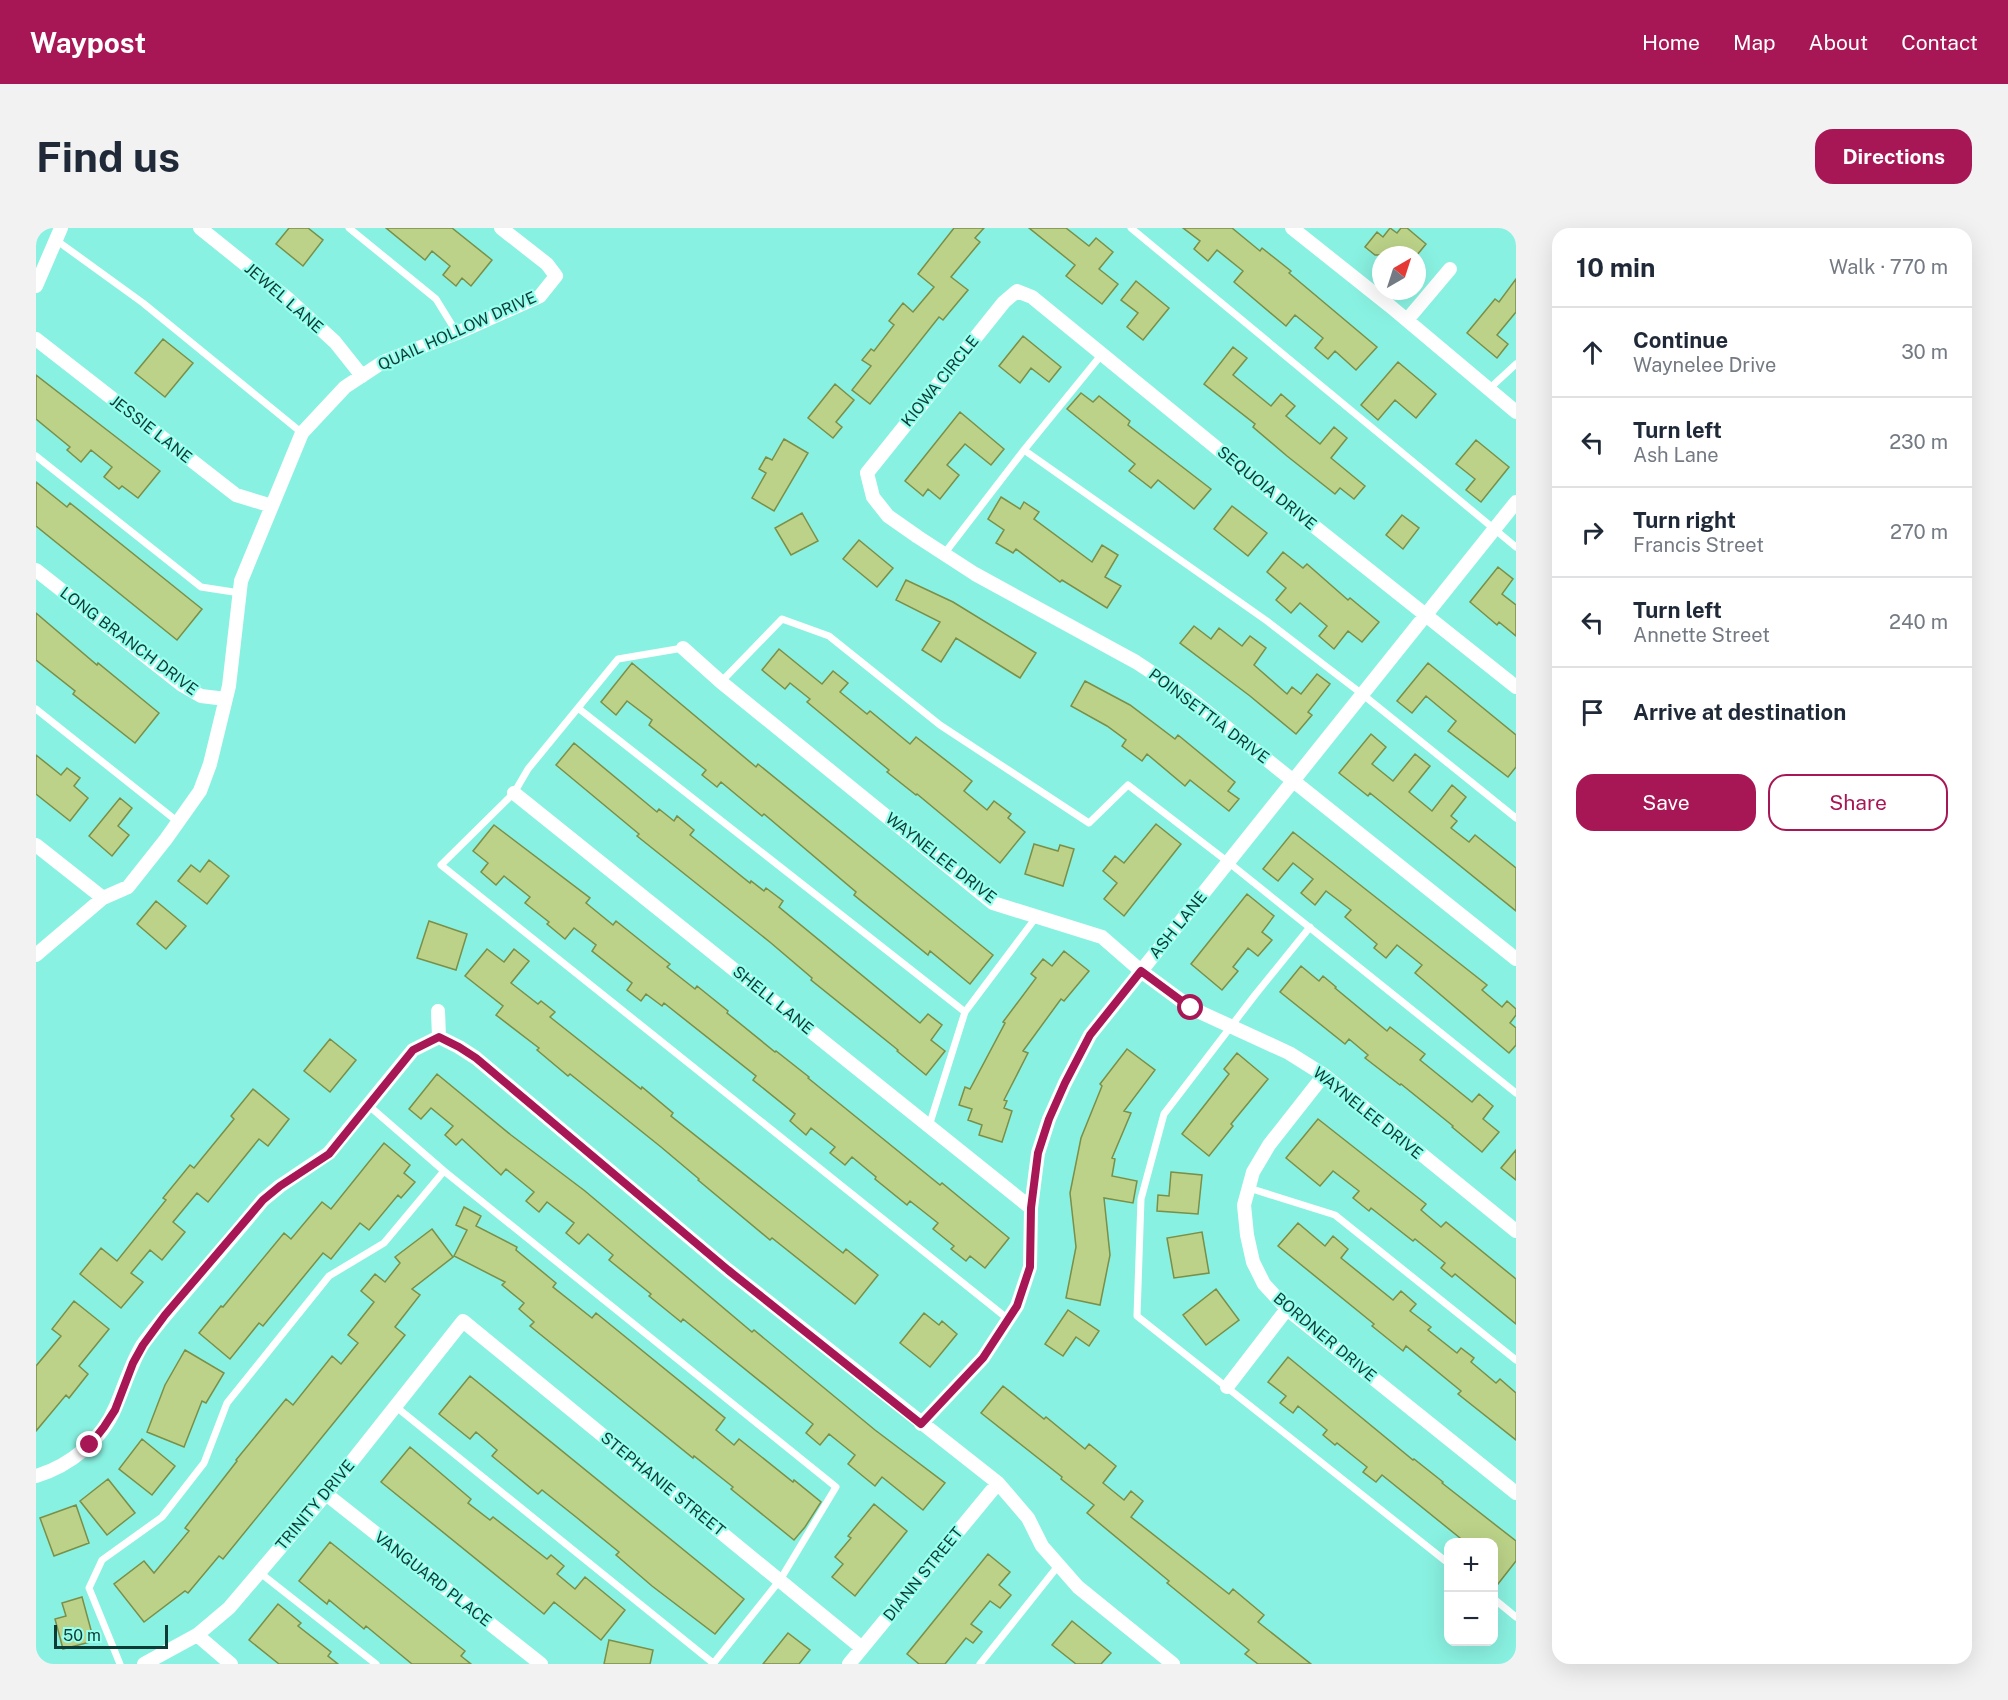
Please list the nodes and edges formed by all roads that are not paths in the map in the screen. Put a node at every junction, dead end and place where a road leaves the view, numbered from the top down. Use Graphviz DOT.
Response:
graph roads {
  1 [pos="200,228"];
  2 [pos="349,228"];
  3 [pos="501,228"];
  4 [pos="1131,228"];
  5 [pos="1292,228"];
  6 [pos="58,234"];
  7 [pos="1450,269"];
  8 [pos="36,286"];
  9 [pos="1017,291"];
  10 [pos="1407,320"];
  11 [pos="457,333"];
  12 [pos="36,339"];
  13 [pos="1102,354"];
  14 [pos="1516,364"];
  15 [pos="362,376"];
  16 [pos="1489,389"];
  17 [pos="1516,412"];
  18 [pos="302,433"];
  19 [pos="1024,450"];
  20 [pos="36,456"];
  21 [pos="867,473"];
  22 [pos="1516,502"];
  23 [pos="272,506"];
  24 [pos="1494,530"];
  25 [pos="1516,548"];
  26 [pos="944,554"];
  27 [pos="36,570"];
  28 [pos="240,593"];
  29 [pos="1425,614"];
  30 [pos="683,648"];
  31 [pos="721,682"];
  32 [pos="1516,687"];
  33 [pos="1362,694"];
  34 [pos="226,699"];
  35 [pos="578,708"];
  36 [pos="36,709"];
  37 [pos="1294,780"];
  38 [pos="514,792"];
  39 [pos="1516,819"];
  40 [pos="178,822"];
  41 [pos="36,845"];
  42 [pos="1228,862"];
  43 [pos="103,898"];
  44 [pos="1037,916"];
  45 [pos="1310,927"];
  46 [pos="36,955"];
  47 [pos="1516,959"];
  48 [pos="1141,971"];
  49 [pos="438,1011"];
  50 [pos="965,1012"];
  51 [pos="1232,1026"];
  52 [pos="439,1037"];
  53 [pos="1324,1075"];
  54 [pos="1516,1093"];
  55 [pos="368,1105"];
  56 [pos="929,1126"];
  57 [pos="444,1171"];
  58 [pos="1249,1188"];
  59 [pos="1031,1208"];
  60 [pos="1516,1231"];
  61 [pos="1287,1309"];
  62 [pos="1008,1319"];
  63 [pos="464,1321"];
  64 [pos="1516,1360"];
  65 [pos="1227,1387"];
  66 [pos="394,1406"];
  67 [pos="921,1424"];
  68 [pos="36,1476"];
  69 [pos="998,1484"];
  70 [pos="1516,1493"];
  71 [pos="326,1494"];
  72 [pos="1444,1559"];
  73 [pos="1058,1566"];
  74 [pos="259,1572"];
  75 [pos="780,1580"];
  76 [pos="1498,1602"];
  77 [pos="1516,1617"];
  78 [pos="197,1635"];
  79 [pos="862,1648"];
  80 [pos="1165,1662"];
  81 [pos="120,1664"];
  82 [pos="144,1664"];
  83 [pos="231,1664"];
  84 [pos="376,1664"];
  85 [pos="541,1664"];
  86 [pos="713,1664"];
  87 [pos="849,1664"];
  88 [pos="980,1664"];
  1 -- 15 [label="street, JEWEL LANE"];
  2 -- 11 [label="lane"];
  3 -- 11 [label="street, QUAIL HOLLOW DRIVE"];
  4 -- 24 [label="lane"];
  5 -- 10 [label="street"];
  6 -- 8 [label="street"];
  6 -- 18 [label="lane"];
  7 -- 10 [label="street"];
  9 -- 13 [label="street, SEQUOIA DRIVE"];
  9 -- 21 [label="street, KIOWA CIRCLE"];
  10 -- 16 [label="street"];
  11 -- 15 [label="street, QUAIL HOLLOW DRIVE"];
  12 -- 23 [label="street, JESSIE LANE"];
  13 -- 19 [label="lane"];
  13 -- 29 [label="street, SEQUOIA DRIVE"];
  14 -- 16 [label="lane"];
  15 -- 18 [label="street, QUAIL HOLLOW DRIVE"];
  16 -- 17 [label="street"];
  18 -- 23 [label="street, QUAIL HOLLOW DRIVE"];
  19 -- 26 [label="lane"];
  19 -- 33 [label="lane"];
  20 -- 28 [label="lane"];
  21 -- 26 [label="street, POINSETTIA DRIVE"];
  22 -- 24 [label="street, ASH LANE"];
  23 -- 28 [label="street, QUAIL HOLLOW DRIVE"];
  24 -- 25 [label="lane"];
  24 -- 29 [label="street, ASH LANE"];
  26 -- 37 [label="street, POINSETTIA DRIVE"];
  27 -- 34 [label="street, LONG BRANCH DRIVE"];
  28 -- 34 [label="street, QUAIL HOLLOW DRIVE"];
  29 -- 32 [label="street, SEQUOIA DRIVE"];
  29 -- 33 [label="street, ASH LANE"];
  30 -- 31 [label="street, WAYNELEE DRIVE"];
  30 -- 35 [label="lane"];
  31 -- 42 [label="lane"];
  31 -- 44 [label="street, WAYNELEE DRIVE"];
  33 -- 37 [label="street, ASH LANE"];
  33 -- 39 [label="lane"];
  34 -- 40 [label="street, QUAIL HOLLOW DRIVE"];
  35 -- 38 [label="lane"];
  35 -- 50 [label="lane"];
  36 -- 40 [label="lane"];
  37 -- 42 [label="street, ASH LANE"];
  37 -- 47 [label="street, POINSETTIA DRIVE"];
  38 -- 56 [label="street, SHELL LANE"];
  38 -- 62 [label="lane"];
  40 -- 43 [label="street, QUAIL HOLLOW DRIVE"];
  41 -- 43 [label="street"];
  42 -- 45 [label="lane"];
  42 -- 48 [label="street, ASH LANE"];
  43 -- 46 [label="street, QUAIL HOLLOW DRIVE"];
  44 -- 48 [label="street, WAYNELEE DRIVE"];
  44 -- 50 [label="lane"];
  45 -- 51 [label="lane"];
  45 -- 54 [label="lane"];
  48 -- 51 [label="street, WAYNELEE DRIVE"];
  48 -- 59 [label="street, ASH LANE"];
  49 -- 52 [label="street"];
  50 -- 56 [label="lane"];
  51 -- 53 [label="street, WAYNELEE DRIVE"];
  51 -- 65 [label="lane"];
  52 -- 55 [label="street"];
  52 -- 67 [label="street"];
  53 -- 58 [label="street, BORDNER DRIVE"];
  53 -- 60 [label="street, WAYNELEE DRIVE"];
  55 -- 57 [label="lane"];
  55 -- 68 [label="street"];
  56 -- 59 [label="street, SHELL LANE"];
  57 -- 75 [label="lane"];
  57 -- 81 [label="lane"];
  58 -- 61 [label="street, BORDNER DRIVE"];
  58 -- 64 [label="lane"];
  59 -- 62 [label="street, ASH LANE"];
  61 -- 65 [label="street"];
  61 -- 70 [label="street, BORDNER DRIVE"];
  62 -- 67 [label="street, ASH LANE"];
  63 -- 66 [label="street, TRINITY DRIVE"];
  63 -- 75 [label="street, STEPHANIE STREET"];
  65 -- 72 [label="lane"];
  66 -- 71 [label="street, TRINITY DRIVE"];
  66 -- 86 [label="lane"];
  67 -- 69 [label="street"];
  69 -- 73 [label="street"];
  69 -- 79 [label="street, DIANN STREET"];
  71 -- 74 [label="street, TRINITY DRIVE"];
  71 -- 85 [label="street, VANGUARD PLACE"];
  73 -- 80 [label="street"];
  73 -- 88 [label="lane"];
  74 -- 78 [label="street, TRINITY DRIVE"];
  74 -- 84 [label="lane"];
  75 -- 79 [label="street, STEPHANIE STREET"];
  75 -- 86 [label="lane"];
  76 -- 77 [label="lane"];
  78 -- 82 [label="street, TRINITY DRIVE"];
  78 -- 83 [label="street"];
  79 -- 87 [label="street, DIANN STREET"];
}
